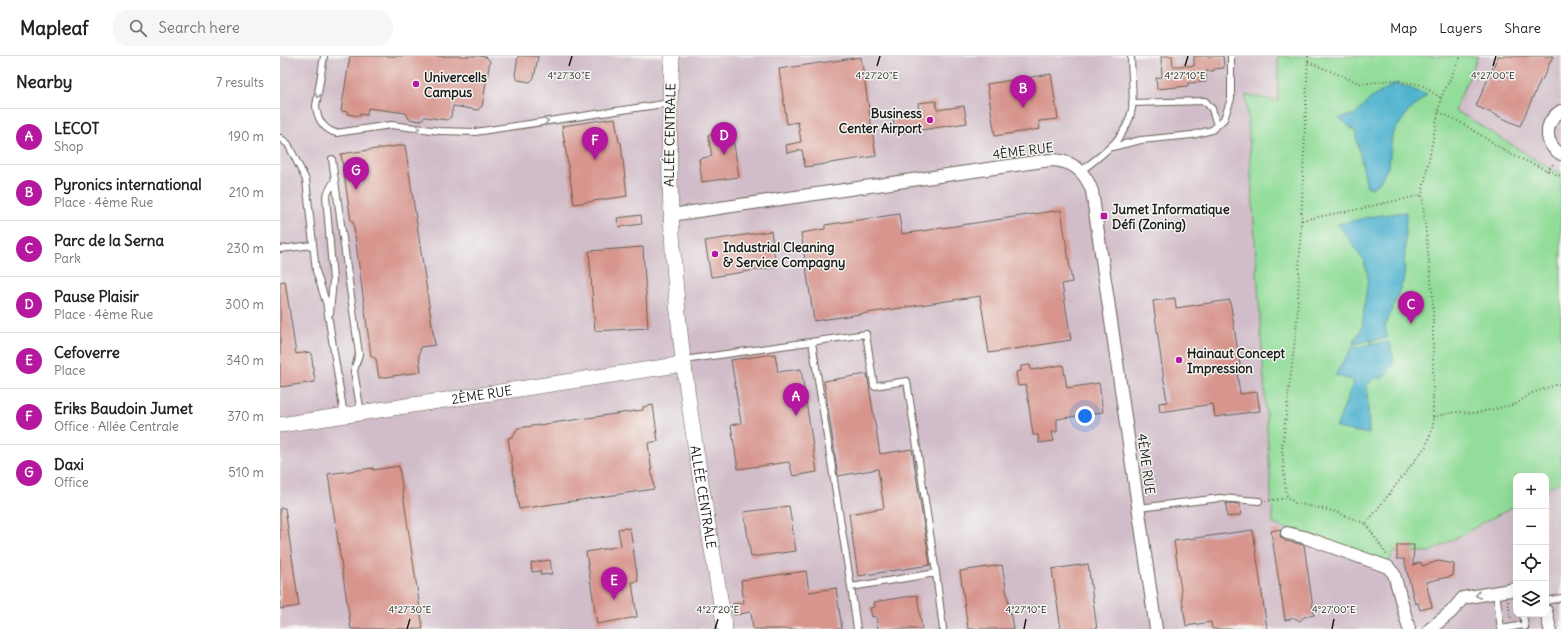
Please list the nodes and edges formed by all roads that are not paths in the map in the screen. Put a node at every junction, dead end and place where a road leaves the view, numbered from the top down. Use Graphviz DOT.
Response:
graph roads {
  1 [pos="324,56"];
  2 [pos="672,56"];
  3 [pos="1131,56"];
  4 [pos="1231,56"];
  5 [pos="670,103"];
  6 [pos="1132,103"];
  7 [pos="1561,111"];
  8 [pos="1217,125"];
  9 [pos="280,138"];
  10 [pos="1112,147"];
  11 [pos="1561,154"];
  12 [pos="332,160"];
  13 [pos="1081,171"];
  14 [pos="335,179"];
  15 [pos="672,214"];
  16 [pos="313,245"];
  17 [pos="280,249"];
  18 [pos="329,322"];
  19 [pos="812,342"];
  20 [pos="684,362"];
  21 [pos="361,413"];
  22 [pos="344,415"];
  23 [pos="280,425"];
  24 [pos="1259,501"];
  25 [pos="1138,508"];
  26 [pos="1287,533"];
  27 [pos="936,573"];
  28 [pos="851,587"];
  29 [pos="1506,590"];
  30 [pos="1561,598"];
  31 [pos="1549,600"];
  32 [pos="1523,617"];
  33 [pos="1547,617"];
  34 [pos="1525,627"];
  35 [pos="725,629"];
  36 [pos="857,629"];
  37 [pos="943,629"];
  38 [pos="1156,629"];
  39 [pos="1409,629"];
  40 [pos="1430,629"];
  41 [pos="1501,629"];
  42 [pos="1550,629"];
  1 -- 5 [label="lane, one-way"];
  2 -- 5 [label="street, ALLÉE CENTRALE"];
  3 -- 6 [label="lane"];
  4 -- 8 [label="lane"];
  5 -- 15 [label="street, ALLÉE CENTRALE"];
  6 -- 8 [label="lane"];
  6 -- 10 [label="lane"];
  7 -- 11 [label="street"];
  8 -- 10 [label="lane"];
  9 -- 16 [label="lane"];
  10 -- 13 [label="lane"];
  12 -- 14 [label="lane"];
  13 -- 15 [label="street, 4ÈME RUE"];
  13 -- 25 [label="street, 4ÈME RUE"];
  14 -- 18 [label="lane"];
  14 -- 21 [label="lane"];
  15 -- 20 [label="street, ALLÉE CENTRALE"];
  16 -- 17 [label="lane"];
  16 -- 18 [label="lane"];
  18 -- 22 [label="lane"];
  19 -- 20 [label="lane"];
  19 -- 27 [label="lane"];
  19 -- 28 [label="lane"];
  20 -- 21 [label="street, 2ÈME RUE"];
  20 -- 35 [label="street, ALLÉE CENTRALE"];
  21 -- 22 [label="street, 2ÈME RUE"];
  22 -- 23 [label="street, 2ÈME RUE"];
  24 -- 25 [label="lane"];
  25 -- 38 [label="street, 4ÈME RUE"];
  26 -- 39 [label="street"];
  27 -- 28 [label="lane"];
  27 -- 37 [label="lane"];
  28 -- 36 [label="lane"];
  29 -- 40 [label="street, one-way"];
  29 -- 41 [label="lane"];
  30 -- 31 [label="lane"];
  32 -- 34 [label="lane"];
  33 -- 42 [label="street"];
  34 -- 41 [label="lane"];
}
